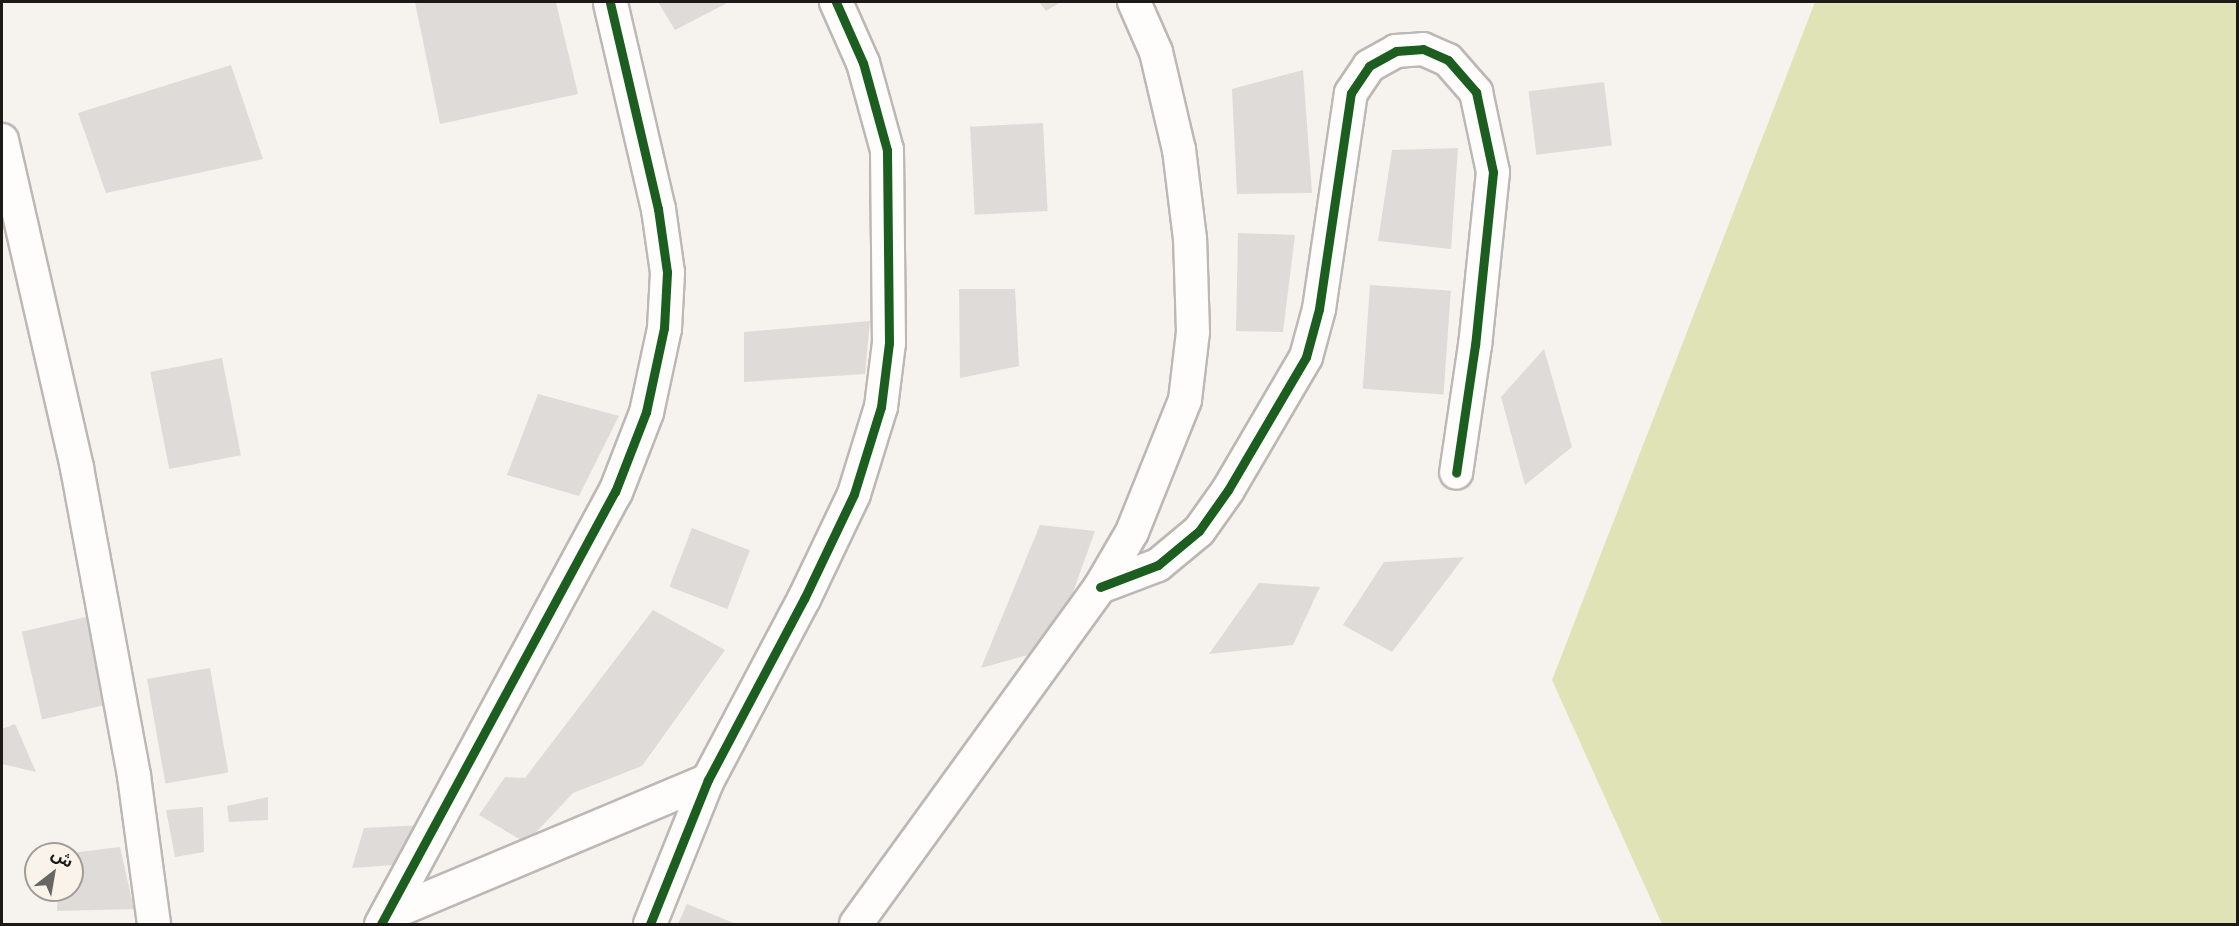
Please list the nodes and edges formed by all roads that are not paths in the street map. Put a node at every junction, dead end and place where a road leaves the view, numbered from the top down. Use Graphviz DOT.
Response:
graph roads {
  1 [pos="610,2"];
  2 [pos="836,2"];
  3 [pos="1134,2"];
  4 [pos="2,140"];
  5 [pos="10,209"];
  6 [pos="1456,473"];
  7 [pos="1100,587"];
  8 [pos="708,780"];
  9 [pos="384,920"];
  10 [pos="154,924"];
  11 [pos="650,924"];
  12 [pos="856,924"];
  1 -- 9 [label="street"];
  2 -- 8 [label="street"];
  3 -- 7 [label="street"];
  4 -- 5 [label="street"];
  5 -- 10 [label="street"];
  6 -- 7 [label="street"];
  7 -- 12 [label="street"];
  8 -- 9 [label="street"];
  8 -- 11 [label="street"];
}
